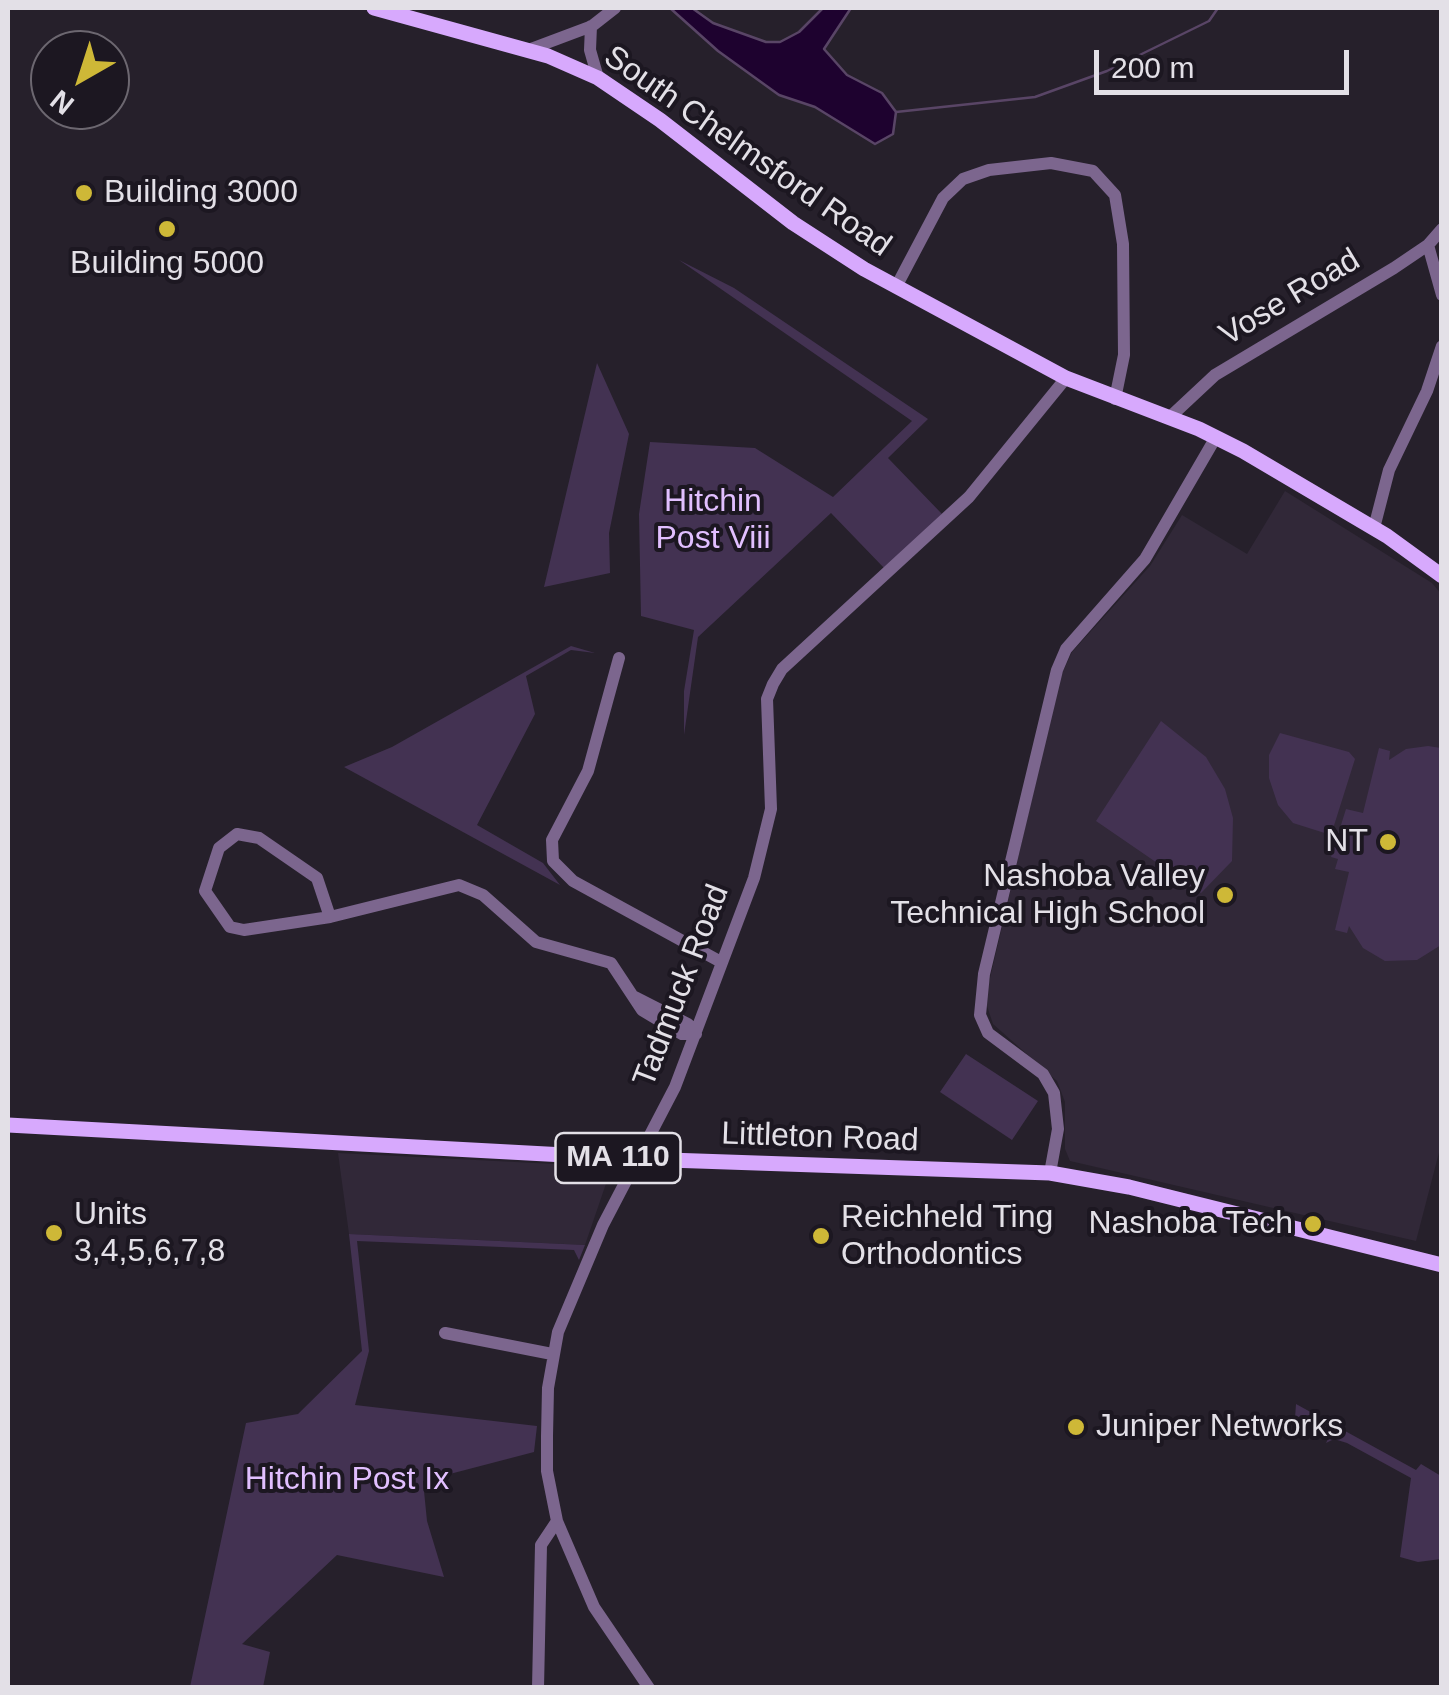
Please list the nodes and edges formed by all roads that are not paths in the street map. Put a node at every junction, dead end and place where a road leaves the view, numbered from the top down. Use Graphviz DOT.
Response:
graph roads {
  1 [pos="374,8"];
  2 [pos="615,8"];
  3 [pos="591,26"];
  4 [pos="528,50"];
  5 [pos="598,78"];
  6 [pos="1442,229"];
  7 [pos="1428,245"];
  8 [pos="896,287"];
  9 [pos="1442,294"];
  10 [pos="1442,346"];
  11 [pos="1440,365"];
  12 [pos="1066,378"];
  13 [pos="1115,399"];
  14 [pos="1169,418"];
  15 [pos="1216,437"];
  16 [pos="1374,528"];
  17 [pos="1442,576"];
  18 [pos="619,658"];
  19 [pos="330,917"];
  20 [pos="721,962"];
  21 [pos="696,1034"];
  22 [pos="8,1125"];
  23 [pos="639,1159"];
  24 [pos="1050,1173"];
  25 [pos="1442,1265"];
  26 [pos="445,1333"];
  27 [pos="552,1354"];
  28 [pos="557,1522"];
  29 [pos="538,1688"];
  30 [pos="649,1688"];
  1 -- 4 [label="main road, South Chelmsford Road"];
  2 -- 3 [label="street"];
  3 -- 4 [label="street"];
  3 -- 5 [label="street"];
  4 -- 5 [label="main road, South Chelmsford Road"];
  5 -- 8 [label="main road, South Chelmsford Road"];
  6 -- 7 [label="street, Vose Road"];
  7 -- 9 [label="street"];
  7 -- 14 [label="street, Vose Road"];
  8 -- 12 [label="main road, South Chelmsford Road"];
  8 -- 13 [label="street"];
  10 -- 11 [label="street"];
  11 -- 16 [label="street"];
  12 -- 13 [label="main road, South Chelmsford Road"];
  12 -- 20 [label="street, Tadmuck Road"];
  13 -- 14 [label="main road, South Chelmsford Road"];
  14 -- 15 [label="main road, South Chelmsford Road"];
  15 -- 16 [label="main road, South Chelmsford Road"];
  15 -- 24 [label="street"];
  16 -- 17 [label="main road, South Chelmsford Road"];
  18 -- 20 [label="street"];
  19 -- 19 [label="street"];
  19 -- 21 [label="street"];
  20 -- 21 [label="street, Tadmuck Road"];
  21 -- 23 [label="street, Tadmuck Road"];
  22 -- 23 [label="main road, Littleton Road / MA 110"];
  23 -- 24 [label="main road, Littleton Road / MA 110"];
  23 -- 27 [label="street, Tadmuck Road"];
  24 -- 25 [label="main road, Littleton Road / MA 110"];
  26 -- 27 [label="street"];
  27 -- 28 [label="street, Tadmuck Road"];
  28 -- 29 [label="street"];
  28 -- 30 [label="street, Tadmuck Road"];
}
